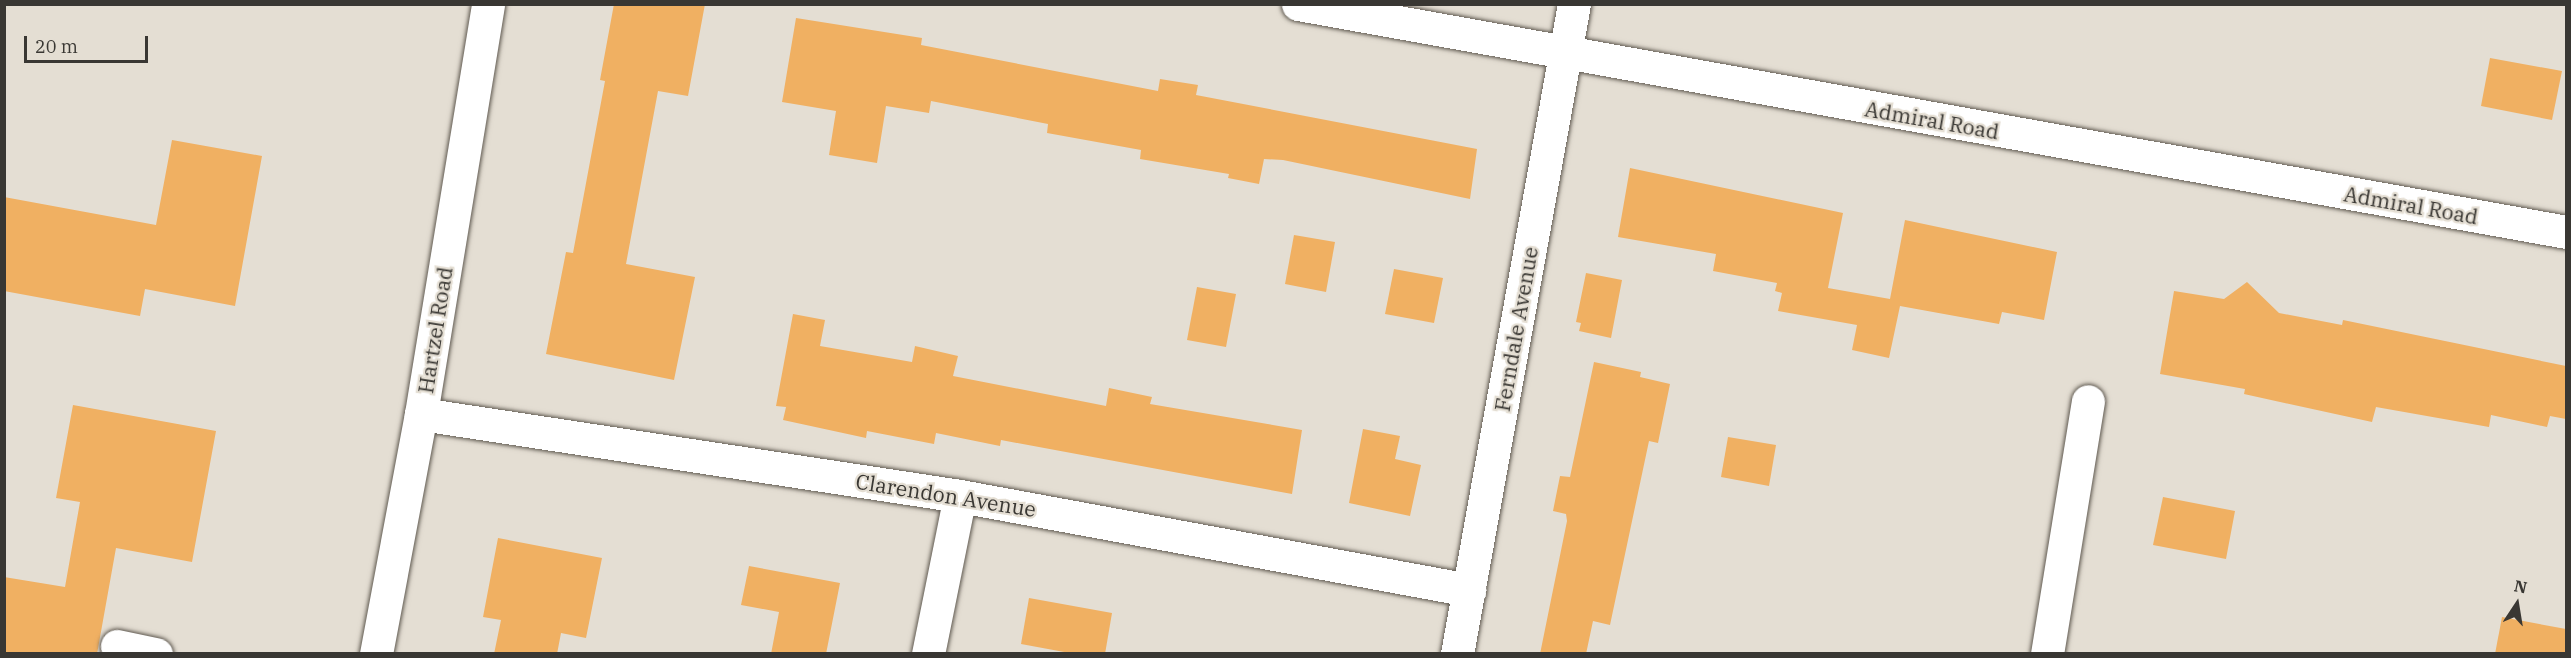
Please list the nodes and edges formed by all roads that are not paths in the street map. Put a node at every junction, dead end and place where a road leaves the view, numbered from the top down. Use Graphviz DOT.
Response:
graph roads {
  1 [pos="488,4"];
  2 [pos="1298,4"];
  3 [pos="1575,4"];
  4 [pos="1565,55"];
  5 [pos="2566,232"];
  6 [pos="2088,401"];
  7 [pos="422,414"];
  8 [pos="960,496"];
  9 [pos="1469,590"];
  10 [pos="117,646"];
  11 [pos="156,654"];
  12 [pos="376,654"];
  13 [pos="928,654"];
  14 [pos="1457,654"];
  15 [pos="2047,654"];
  1 -- 7 [label="street, Hartzel Road"];
  2 -- 4 [label="street, Admiral Road"];
  3 -- 4 [label="street, Ferndale Avenue"];
  4 -- 5 [label="street, Admiral Road"];
  4 -- 9 [label="street, Ferndale Avenue"];
  6 -- 15 [label="street"];
  7 -- 8 [label="street, Clarendon Avenue"];
  7 -- 12 [label="street, Hartzel Road"];
  8 -- 9 [label="street, Clarendon Avenue"];
  8 -- 13 [label="street"];
  9 -- 14 [label="street, Ferndale Avenue"];
  10 -- 11 [label="street"];
}
